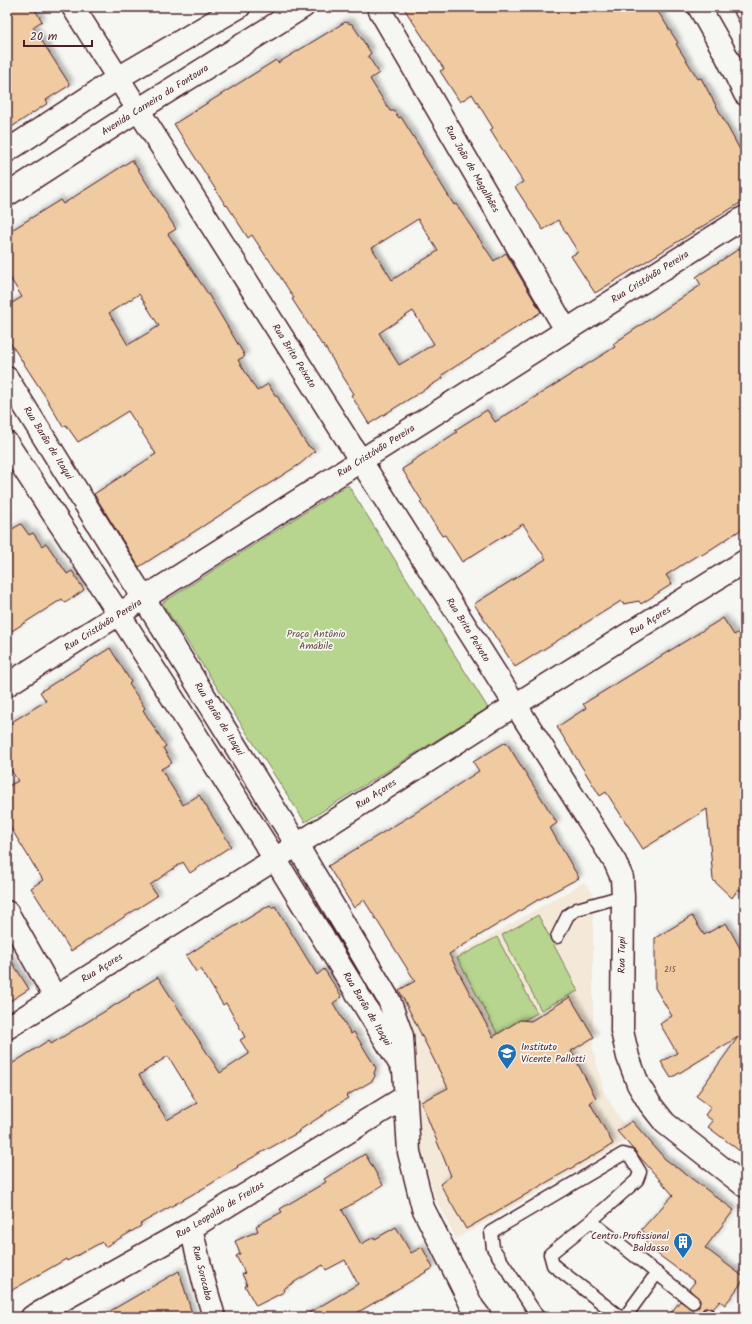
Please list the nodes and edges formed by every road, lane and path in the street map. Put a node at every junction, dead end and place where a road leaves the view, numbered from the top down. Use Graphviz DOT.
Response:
graph roads {
  1 [pos="73,7"];
  2 [pos="239,7"];
  3 [pos="303,7"];
  4 [pos="378,7"];
  5 [pos="699,7"];
  6 [pos="739,7"];
  7 [pos="745,19"];
  8 [pos="118,78"];
  9 [pos="745,94"];
  10 [pos="138,110"];
  11 [pos="7,151"];
  12 [pos="7,195"];
  13 [pos="745,217"];
  14 [pos="566,330"];
  15 [pos="7,378"];
  16 [pos="40,430"];
  17 [pos="9,446"];
  18 [pos="360,460"];
  19 [pos="745,561"];
  20 [pos="144,598"];
  21 [pos="119,614"];
  22 [pos="7,685"];
  23 [pos="515,705"];
  24 [pos="297,845"];
  25 [pos="275,859"];
  26 [pos="623,896"];
  27 [pos="7,912"];
  28 [pos="557,937"];
  29 [pos="56,997"];
  30 [pos="7,1028"];
  31 [pos="404,1070"];
  32 [pos="405,1097"];
  33 [pos="745,1186"];
  34 [pos="591,1221"];
  35 [pos="191,1228"];
  36 [pos="657,1273"];
  37 [pos="693,1302"];
  38 [pos="32,1317"];
  39 [pos="214,1317"];
  40 [pos="480,1317"];
  41 [pos="538,1317"];
  42 [pos="620,1317"];
  43 [pos="625,1317"];
  1 -- 8 [label="street, Rua Brito Peixoto"];
  2 -- 8 [label="street"];
  3 -- 10 [label="street, Avenida Carneiro da Fontoura"];
  4 -- 14 [label="street, Rua João de Magalhães"];
  5 -- 9 [label="street"];
  6 -- 7 [label="lane"];
  8 -- 10 [label="street, Rua Brito Peixoto"];
  8 -- 11 [label="street"];
  10 -- 12 [label="street, Avenida Carneiro da Fontoura"];
  10 -- 18 [label="street, Rua Brito Peixoto"];
  13 -- 14 [label="street, Rua Cristóvão Pereira"];
  14 -- 18 [label="street, Rua Cristóvão Pereira"];
  15 -- 16 [label="street, Rua Barão de Itaqui"];
  16 -- 17 [label="street"];
  16 -- 20 [label="street, Rua Barão de Itaqui"];
  17 -- 21 [label="street, Rua Barão de Itaqui"];
  18 -- 20 [label="street, Rua Cristóvão Pereira"];
  18 -- 23 [label="street, Rua Brito Peixoto"];
  19 -- 23 [label="street, Rua Açores"];
  20 -- 21 [label="street, Rua Cristóvão Pereira"];
  20 -- 24 [label="street, Rua Barão de Itaqui"];
  21 -- 22 [label="street, Rua Cristóvão Pereira"];
  21 -- 25 [label="street, Rua Barão de Itaqui"];
  23 -- 24 [label="street, Rua Açores"];
  23 -- 26 [label="street, Rua Tupi"];
  24 -- 25 [label="street, Rua Açores"];
  24 -- 31 [label="street, Rua Barão de Itaqui"];
  25 -- 29 [label="street, Rua Açores"];
  25 -- 31 [label="street, Rua Barão de Itaqui"];
  26 -- 28 [label="lane"];
  26 -- 33 [label="street, Rua Tupi"];
  27 -- 29 [label="street"];
  29 -- 30 [label="street, Rua Açores"];
  31 -- 32 [label="street, Rua Barão de Itaqui"];
  32 -- 35 [label="street, Rua Leopoldo de Freitas"];
  32 -- 40 [label="street, Rua Barão de Itaqui"];
  34 -- 36 [label="lane"];
  34 -- 41 [label="lane"];
  34 -- 42 [label="lane"];
  35 -- 38 [label="street, Rua Leopoldo de Freitas"];
  35 -- 39 [label="street, Rua Sorocaba"];
  36 -- 37 [label="lane"];
  36 -- 43 [label="lane"];
}
